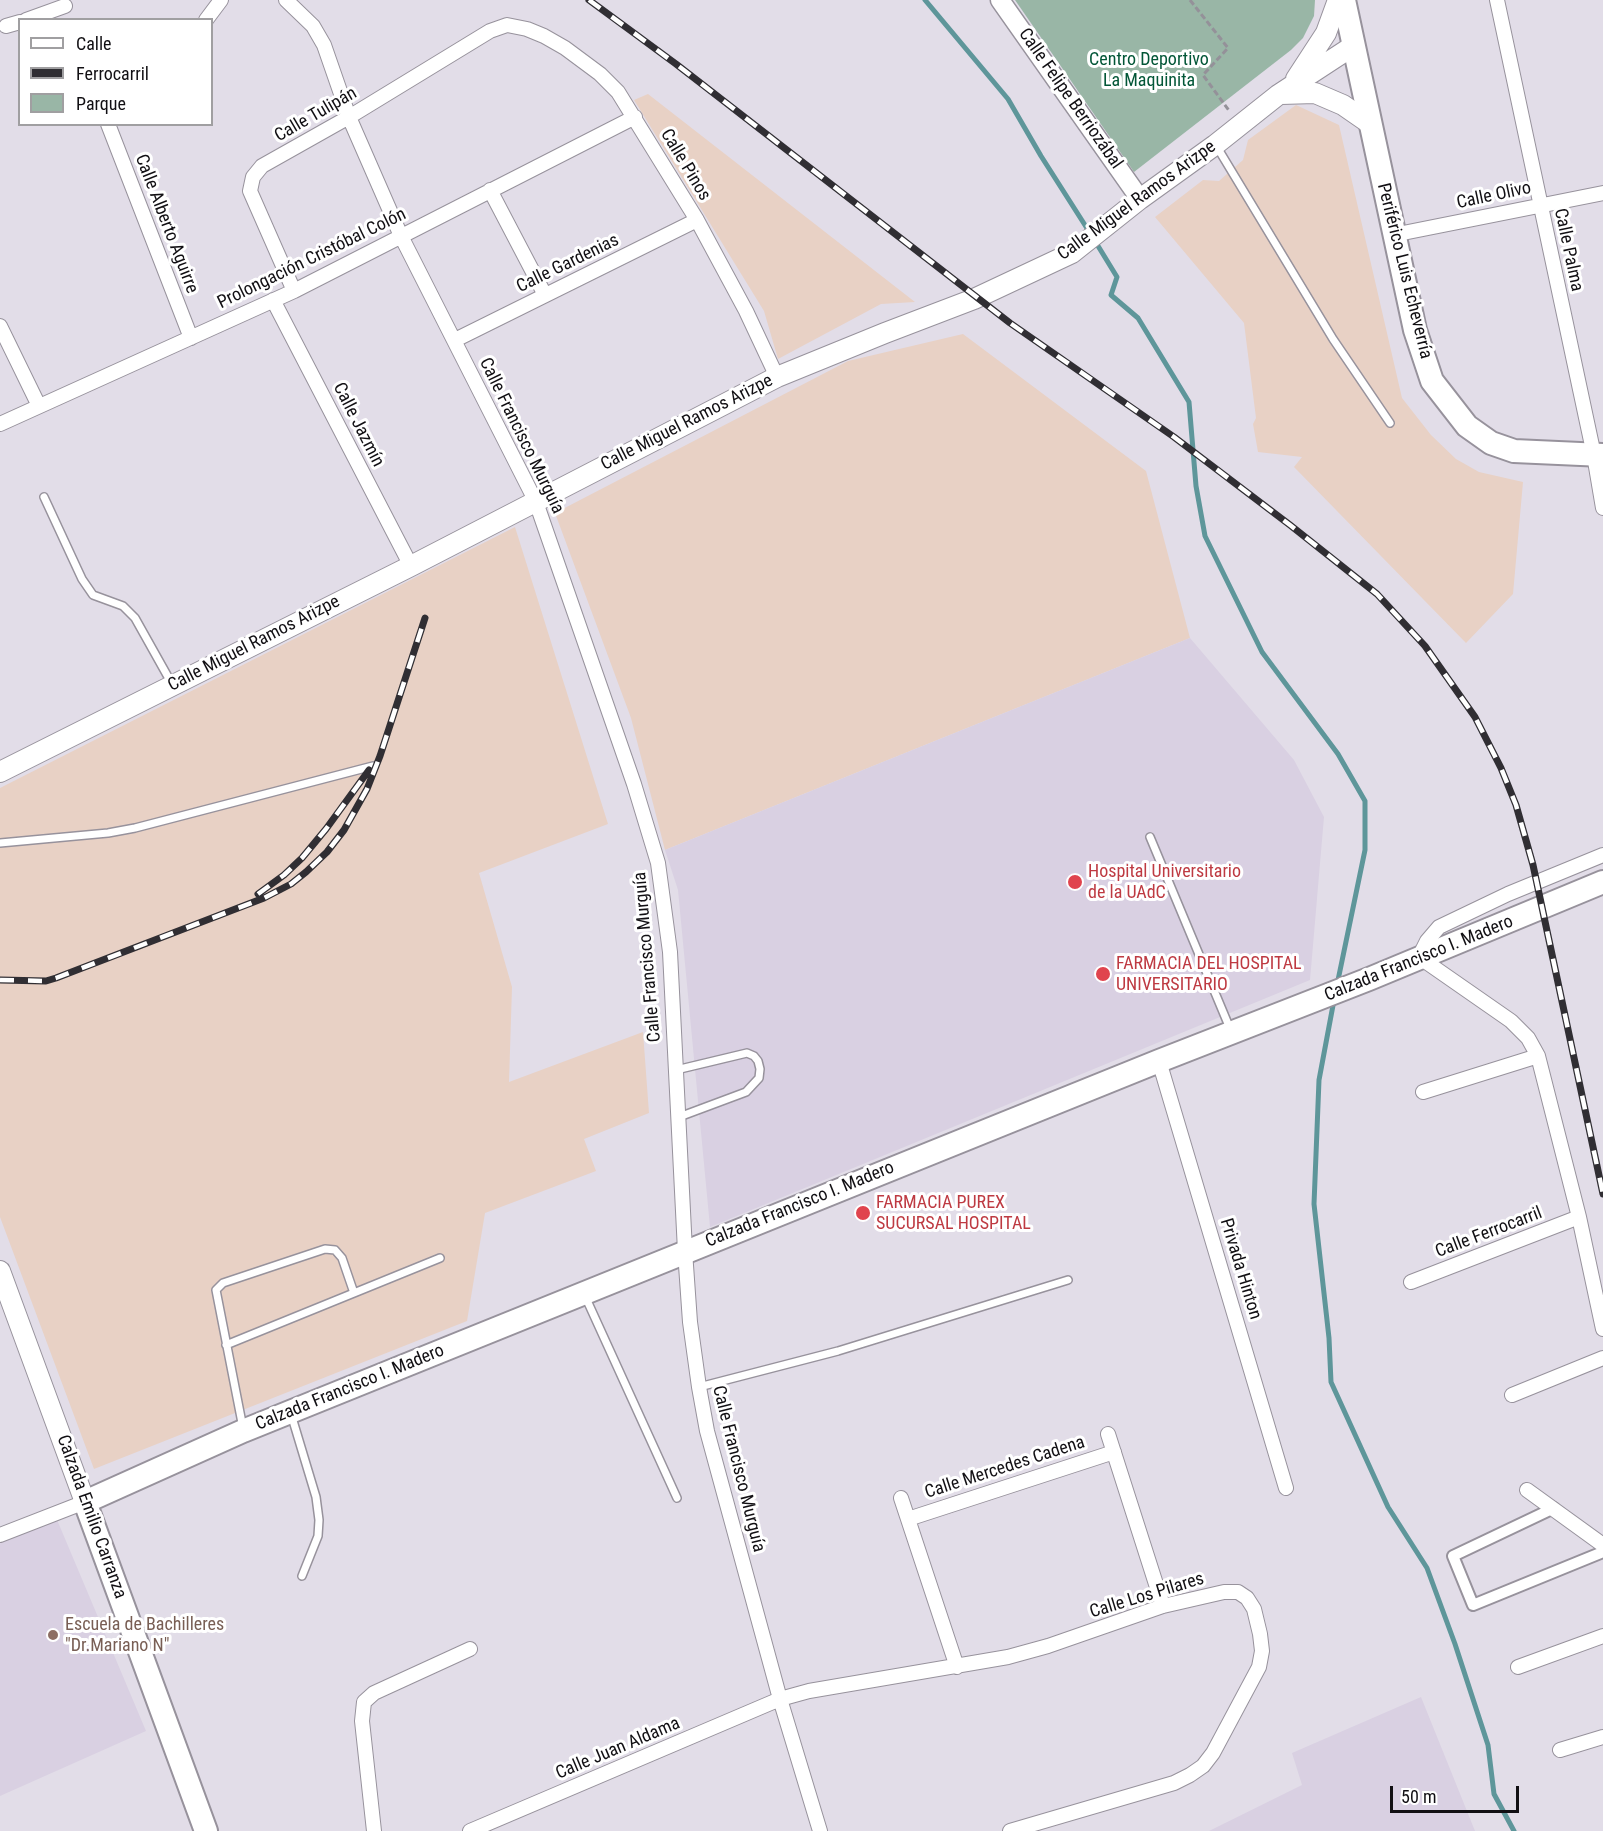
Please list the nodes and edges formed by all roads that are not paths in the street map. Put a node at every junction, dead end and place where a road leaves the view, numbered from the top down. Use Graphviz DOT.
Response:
graph roads {
  1 [pos="221,0"];
  2 [pos="286,0"];
  3 [pos="1000,0"];
  4 [pos="1338,0"];
  5 [pos="1344,0"];
  6 [pos="1497,0"];
  7 [pos="64,3"];
  8 [pos="30,18"];
  9 [pos="69,18"];
  10 [pos="208,18"];
  11 [pos="507,25"];
  12 [pos="1353,46"];
  13 [pos="1285,90"];
  14 [pos="349,117"];
  15 [pos="635,117"];
  16 [pos="1369,123"];
  17 [pos="109,126"];
  18 [pos="1215,145"];
  19 [pos="490,190"];
  20 [pos="1603,193"];
  21 [pos="1140,199"];
  22 [pos="1540,205"];
  23 [pos="697,220"];
  24 [pos="1393,235"];
  25 [pos="401,236"];
  26 [pos="294,291"];
  27 [pos="545,295"];
  28 [pos="273,300"];
  29 [pos="0,326"];
  30 [pos="191,338"];
  31 [pos="454,340"];
  32 [pos="777,377"];
  33 [pos="39,406"];
  34 [pos="1390,423"];
  35 [pos="0,424"];
  36 [pos="1598,455"];
  37 [pos="44,497"];
  38 [pos="536,502"];
  39 [pos="1603,508"];
  40 [pos="411,566"];
  41 [pos="172,685"];
  42 [pos="373,766"];
  43 [pos="0,772"];
  44 [pos="1150,837"];
  45 [pos="0,843"];
  46 [pos="1603,855"];
  47 [pos="1603,882"];
  48 [pos="1419,957"];
  49 [pos="1232,1033"];
  50 [pos="1539,1056"];
  51 [pos="1159,1061"];
  52 [pos="676,1070"];
  53 [pos="1423,1092"];
  54 [pos="679,1117"];
  55 [pos="1580,1217"];
  56 [pos="685,1251"];
  57 [pos="440,1258"];
  58 [pos="0,1271"];
  59 [pos="1068,1280"];
  60 [pos="1412,1282"];
  61 [pos="354,1293"];
  62 [pos="584,1293"];
  63 [pos="1603,1329"];
  64 [pos="226,1345"];
  65 [pos="1603,1358"];
  66 [pos="699,1387"];
  67 [pos="1512,1395"];
  68 [pos="291,1412"];
  69 [pos="243,1431"];
  70 [pos="1108,1434"];
  71 [pos="1114,1452"];
  72 [pos="1286,1488"];
  73 [pos="1527,1490"];
  74 [pos="677,1498"];
  75 [pos="901,1498"];
  76 [pos="85,1502"];
  77 [pos="1554,1508"];
  78 [pos="908,1519"];
  79 [pos="0,1535"];
  80 [pos="1603,1545"];
  81 [pos="1603,1552"];
  82 [pos="302,1576"];
  83 [pos="1163,1606"];
  84 [pos="1603,1636"];
  85 [pos="470,1649"];
  86 [pos="957,1667"];
  87 [pos="1518,1667"];
  88 [pos="780,1699"];
  89 [pos="1603,1737"];
  90 [pos="1560,1750"];
  91 [pos="207,1831"];
  92 [pos="374,1831"];
  93 [pos="470,1831"];
  94 [pos="820,1831"];
  95 [pos="1010,1831"];
  1 -- 10 [label="street"];
  2 -- 14 [label="street, Calle Francisco Murguía"];
  3 -- 21 [label="street, Calle Felipe Berriozábal"];
  4 -- 13 [label="main road"];
  5 -- 12 [label="main road, Periférico Luis Echeverría"];
  6 -- 22 [label="street, Calle Palma"];
  7 -- 8 [label="street"];
  7 -- 9 [label="street"];
  11 -- 14 [label="street, Calle Tulipán"];
  11 -- 15 [label="street, Calle Pinos"];
  12 -- 13 [label="main road, Calle Miguel Ramos Arizpe"];
  12 -- 16 [label="main road, Periférico Luis Echeverría"];
  13 -- 16 [label="main road"];
  13 -- 18 [label="main road, Calle Miguel Ramos Arizpe"];
  14 -- 25 [label="street, Calle Francisco Murguía"];
  14 -- 26 [label="street, Calle Tulipán"];
  15 -- 19 [label="street, Prolongación Cristóbal Colón"];
  15 -- 23 [label="street, Calle Pinos"];
  16 -- 24 [label="main road, Periférico Luis Echeverría"];
  17 -- 30 [label="street, Calle Alberto Aguirre"];
  18 -- 21 [label="main road, Calle Miguel Ramos Arizpe"];
  18 -- 34 [label="lane"];
  19 -- 25 [label="street, Prolongación Cristóbal Colón"];
  19 -- 27 [label="street"];
  20 -- 22 [label="street, Calle Olivo"];
  21 -- 32 [label="main road, Calle Miguel Ramos Arizpe"];
  22 -- 24 [label="street, Calle Olivo"];
  22 -- 36 [label="street, Calle Palma"];
  23 -- 27 [label="street, Calle Gardenias"];
  23 -- 32 [label="street, Calle Pinos"];
  24 -- 36 [label="main road, Periférico Luis Echeverría"];
  25 -- 26 [label="street, Prolongación Cristóbal Colón"];
  25 -- 31 [label="street, Calle Francisco Murguía"];
  26 -- 28 [label="street, Prolongación Cristóbal Colón"];
  27 -- 31 [label="street, Calle Gardenias"];
  28 -- 30 [label="street, Prolongación Cristóbal Colón"];
  28 -- 40 [label="street, Calle Jazmín"];
  29 -- 33 [label="street"];
  30 -- 33 [label="street, Prolongación Cristóbal Colón"];
  31 -- 38 [label="street, Calle Francisco Murguía"];
  32 -- 38 [label="main road, Calle Miguel Ramos Arizpe"];
  33 -- 35 [label="street, Prolongación Cristóbal Colón"];
  36 -- 39 [label="street, Calle Palma"];
  37 -- 41 [label="lane"];
  38 -- 40 [label="main road, Calle Miguel Ramos Arizpe"];
  38 -- 52 [label="street, Calle Francisco Murguía"];
  40 -- 41 [label="main road, Calle Miguel Ramos Arizpe"];
  41 -- 43 [label="main road, Calle Miguel Ramos Arizpe"];
  42 -- 45 [label="lane"];
  44 -- 49 [label="lane"];
  46 -- 48 [label="street"];
  47 -- 48 [label="main road, Calzada Francisco I. Madero"];
  48 -- 49 [label="main road, Calzada Francisco I. Madero"];
  48 -- 50 [label="street"];
  49 -- 51 [label="main road, Calzada Francisco I. Madero"];
  50 -- 53 [label="street"];
  50 -- 55 [label="street"];
  51 -- 56 [label="main road, Calzada Francisco I. Madero"];
  51 -- 72 [label="street, Privada Hinton"];
  52 -- 54 [label="street, Calle Francisco Murguía"];
  52 -- 54 [label="lane"];
  54 -- 56 [label="street, Calle Francisco Murguía"];
  55 -- 60 [label="street, Calle Ferrocarril"];
  55 -- 63 [label="street"];
  56 -- 62 [label="main road, Calzada Francisco I. Madero"];
  56 -- 66 [label="street, Calle Francisco Murguía"];
  57 -- 61 [label="lane"];
  58 -- 76 [label="main road, Calzada Emilio Carranza"];
  59 -- 66 [label="lane"];
  61 -- 64 [label="lane"];
  61 -- 64 [label="lane"];
  62 -- 68 [label="main road, Calzada Francisco I. Madero"];
  62 -- 74 [label="lane"];
  64 -- 69 [label="lane"];
  65 -- 67 [label="street"];
  66 -- 88 [label="street, Calle Francisco Murguía"];
  68 -- 69 [label="main road, Calzada Francisco I. Madero"];
  68 -- 82 [label="lane"];
  69 -- 76 [label="main road, Calzada Francisco I. Madero"];
  70 -- 71 [label="street, Calle Mercedes Cadena"];
  71 -- 78 [label="street, Calle Mercedes Cadena"];
  71 -- 83 [label="street, Calle Mercedes Cadena"];
  73 -- 77 [label="street"];
  75 -- 78 [label="street, Calle Mercedes Cadena"];
  76 -- 79 [label="street, Calzada Francisco I. Madero"];
  76 -- 91 [label="main road, Calzada Emilio Carranza"];
  77 -- 80 [label="street"];
  77 -- 81 [label="street"];
  78 -- 86 [label="street, Calle Mercedes Cadena"];
  83 -- 86 [label="street, Calle Los Pilares"];
  83 -- 95 [label="street, Calle Los Pilares"];
  84 -- 87 [label="street"];
  85 -- 92 [label="street"];
  86 -- 88 [label="street, Calle Los Pilares"];
  88 -- 93 [label="street, Calle Juan Aldama"];
  88 -- 94 [label="street, Calle Francisco Murguía"];
  89 -- 90 [label="street"];
}
